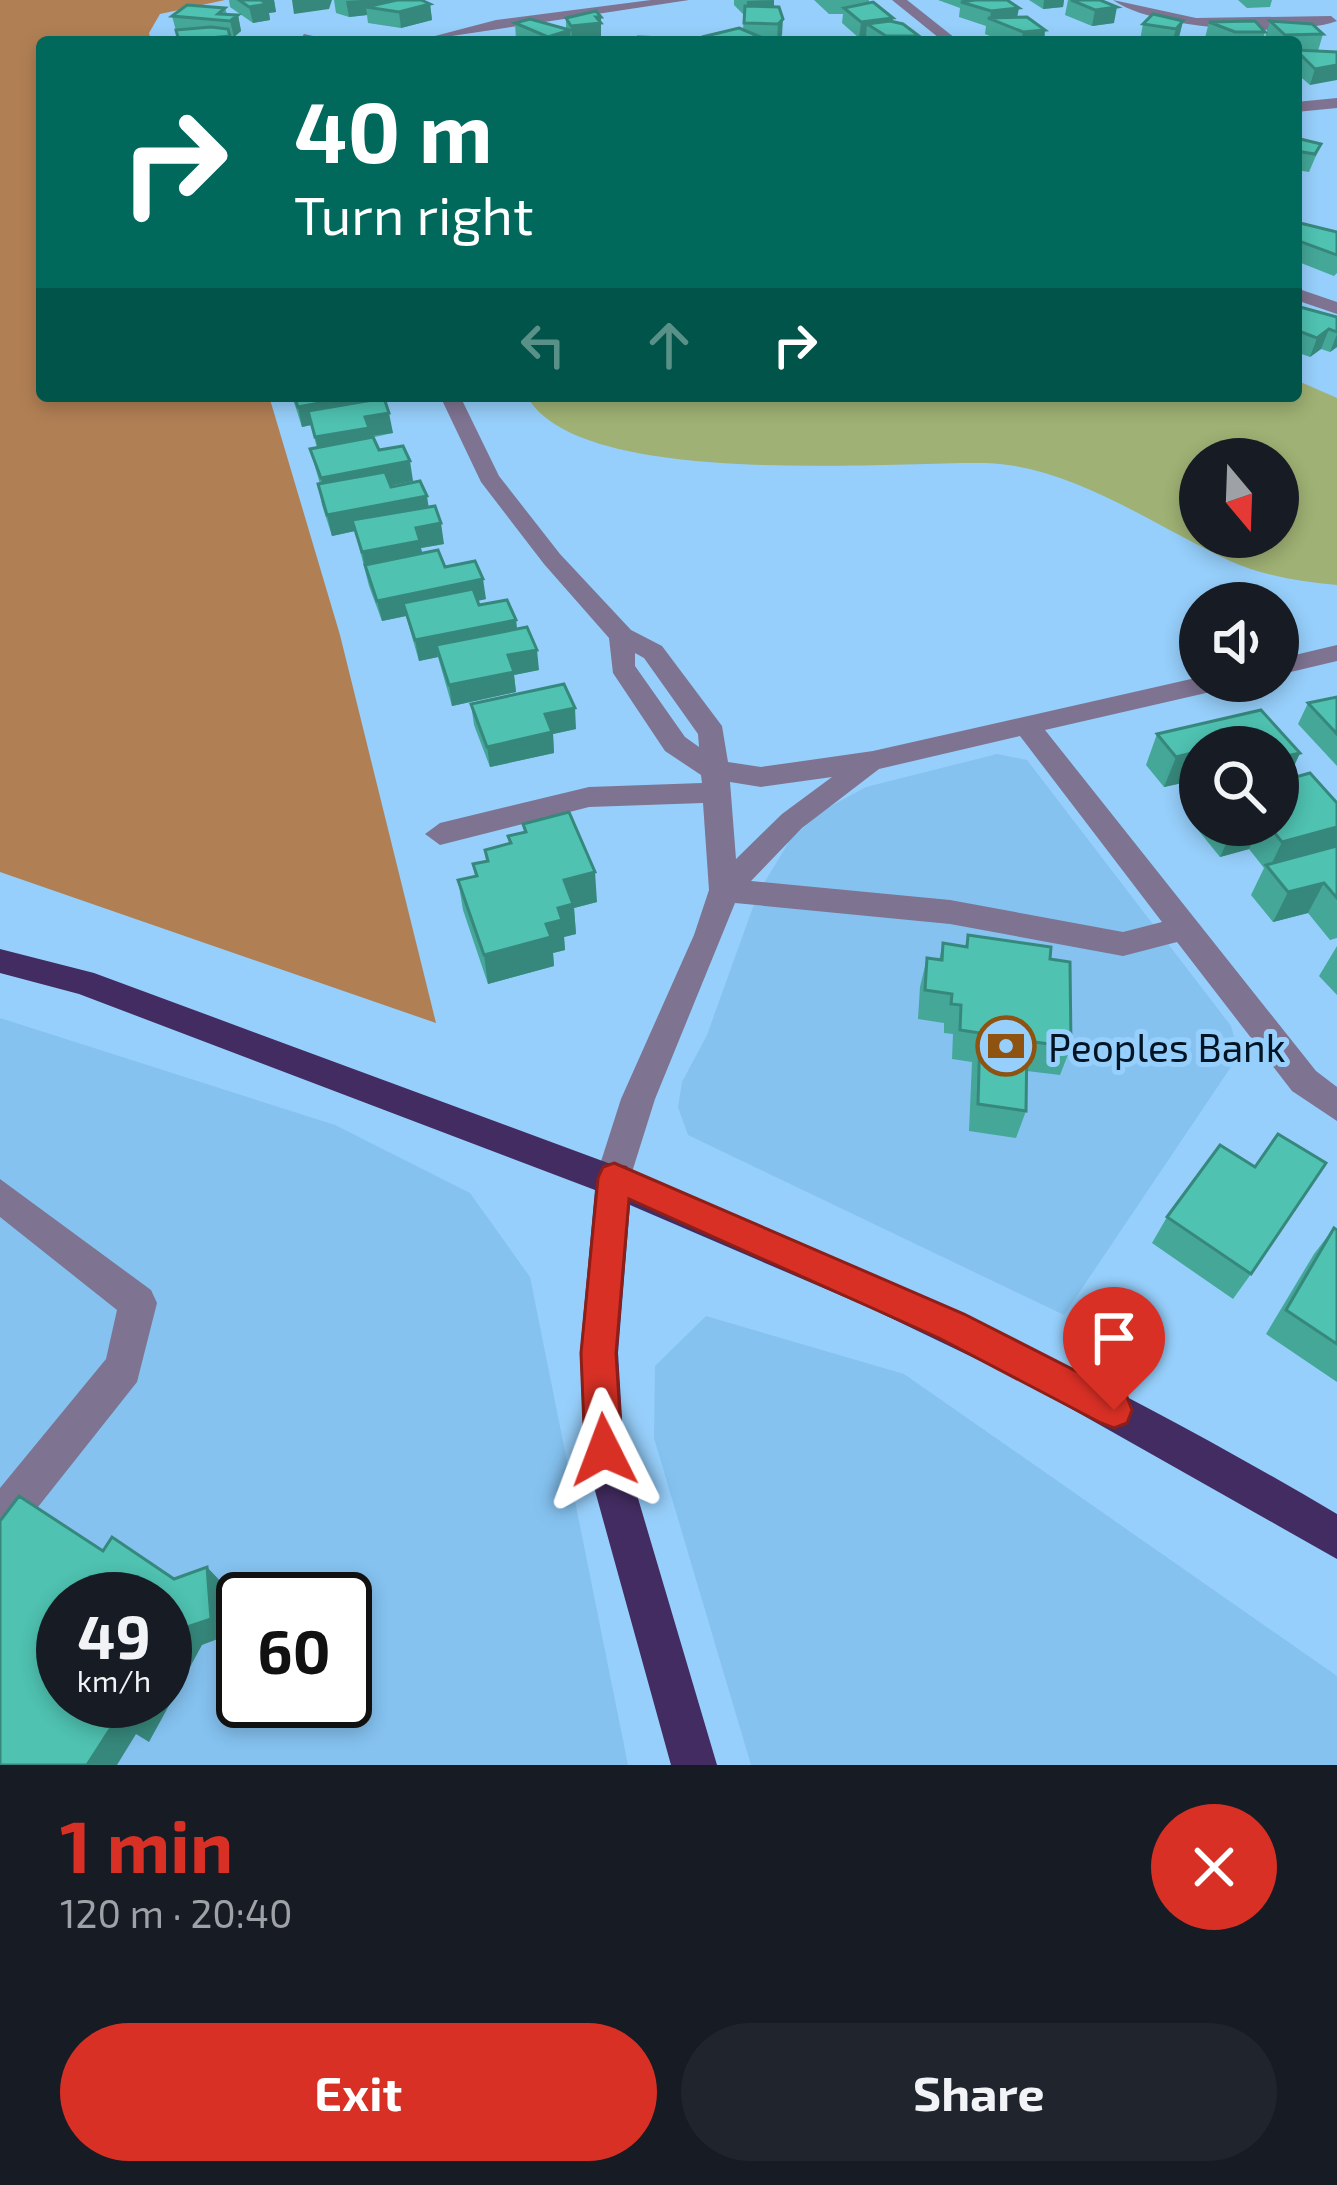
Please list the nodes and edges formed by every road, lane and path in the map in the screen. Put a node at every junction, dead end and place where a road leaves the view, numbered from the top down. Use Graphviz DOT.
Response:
graph roads {
  1 [pos="682,0"];
  2 [pos="899,0"];
  3 [pos="1120,0"];
  4 [pos="1310,0"];
  5 [pos="643,7"];
  6 [pos="657,17"];
  7 [pos="1334,23"];
  8 [pos="444,36"];
  9 [pos="945,36"];
  10 [pos="1337,104"];
  11 [pos="1302,107"];
  12 [pos="1302,296"];
  13 [pos="1337,308"];
  14 [pos="452,402"];
  15 [pos="1337,653"];
  16 [pos="1299,662"];
  17 [pos="1179,691"];
  18 [pos="1027,727"];
  19 [pos="873,761"];
  20 [pos="713,781"];
  21 [pos="440,834"];
  22 [pos="724,890"];
  23 [pos="1184,928"];
  24 [pos="0,961"];
  25 [pos="1337,1106"];
  26 [pos="614,1178"];
  27 [pos="0,1195"];
  28 [pos="0,1522"];
  29 [pos="1337,1538"];
  30 [pos="694,1765"];
  1 -- 5 [label="street"];
  2 -- 9 [label="street"];
  3 -- 7 [label="street"];
  4 -- 7 [label="street"];
  5 -- 6 [label="street"];
  5 -- 8 [label="street"];
  10 -- 11 [label="street"];
  12 -- 13 [label="street"];
  14 -- 20 [label="street"];
  15 -- 16 [label="street"];
  17 -- 18 [label="street"];
  18 -- 19 [label="street"];
  18 -- 23 [label="street"];
  19 -- 20 [label="street"];
  19 -- 22 [label="street"];
  20 -- 21 [label="street"];
  20 -- 22 [label="street"];
  22 -- 23 [label="street"];
  22 -- 26 [label="street"];
  23 -- 25 [label="street"];
  24 -- 26 [label="main road"];
  26 -- 29 [label="main road"];
  26 -- 30 [label="main road"];
  27 -- 28 [label="street"];
}
